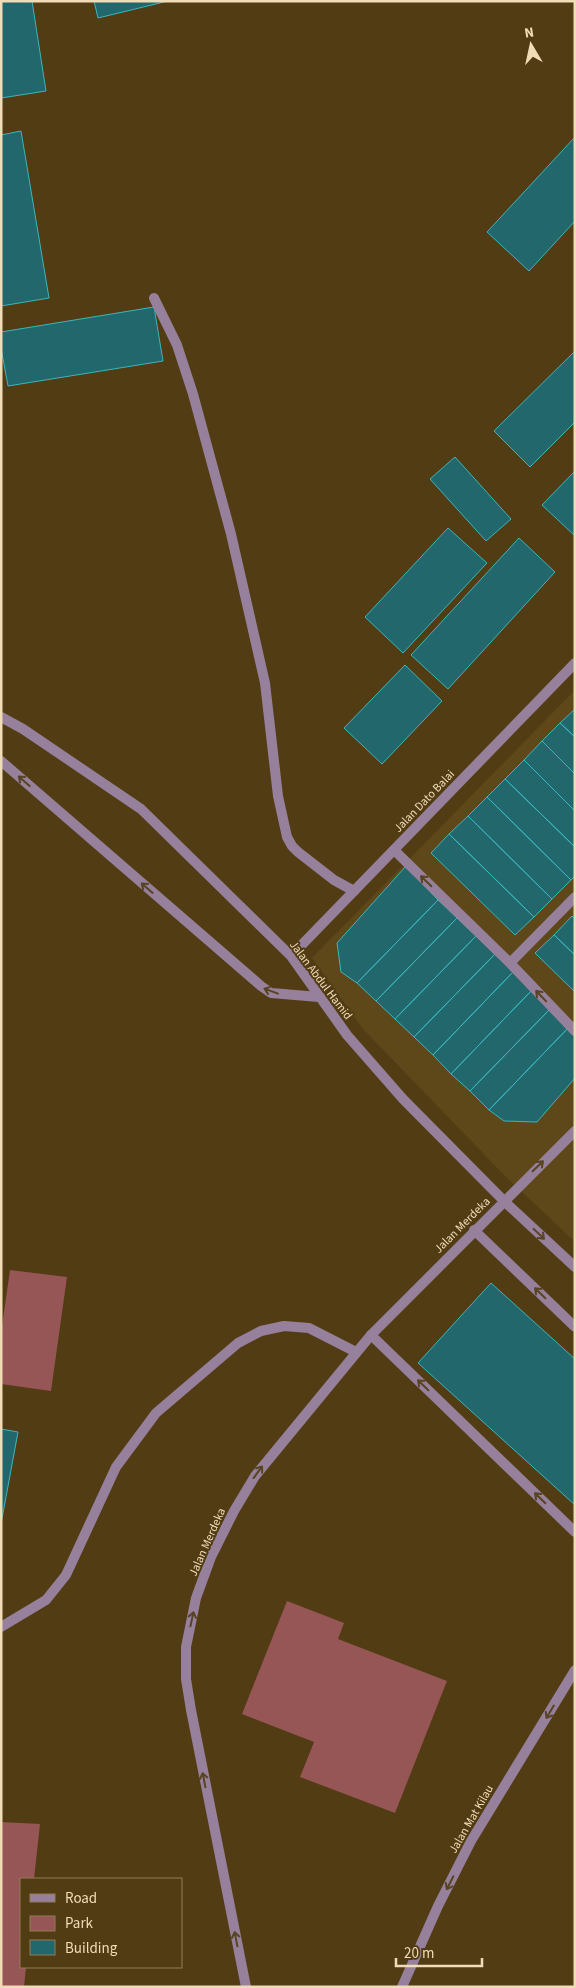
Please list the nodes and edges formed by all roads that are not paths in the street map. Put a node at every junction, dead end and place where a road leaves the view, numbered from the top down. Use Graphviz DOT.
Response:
graph roads {
  1 [pos="154,298"];
  2 [pos="575,663"];
  3 [pos="1,717"];
  4 [pos="1,761"];
  5 [pos="394,850"];
  6 [pos="354,891"];
  7 [pos="575,897"];
  8 [pos="291,956"];
  9 [pos="510,963"];
  10 [pos="319,997"];
  11 [pos="575,1031"];
  12 [pos="575,1131"];
  13 [pos="504,1200"];
  14 [pos="474,1230"];
  15 [pos="575,1267"];
  16 [pos="575,1327"];
  17 [pos="371,1334"];
  18 [pos="356,1352"];
  19 [pos="575,1532"];
  20 [pos="1,1627"];
  21 [pos="575,1670"];
  22 [pos="246,1987"];
  23 [pos="402,1987"];
  1 -- 6 [label="street"];
  2 -- 5 [label="street, Jalan Dato Balai"];
  3 -- 8 [label="street, Jalan Abdul Hamid"];
  10 -- 4 [label="street, one-way"];
  5 -- 6 [label="street, Jalan Dato Balai"];
  9 -- 5 [label="street, one-way"];
  6 -- 8 [label="street, Jalan Dato Balai"];
  7 -- 9 [label="street"];
  8 -- 10 [label="street, Jalan Abdul Hamid"];
  11 -- 9 [label="street, one-way"];
  10 -- 13 [label="street, Jalan Abdul Hamid"];
  13 -- 12 [label="street, Jalan Merdeka, one-way"];
  13 -- 14 [label="street, Jalan Merdeka"];
  13 -- 15 [label="street, Jalan Abdul Hamid, one-way"];
  16 -- 14 [label="street, one-way"];
  14 -- 17 [label="street, Jalan Merdeka"];
  17 -- 18 [label="street, Jalan Merdeka"];
  19 -- 17 [label="street, one-way"];
  18 -- 20 [label="street"];
  22 -- 18 [label="street, Jalan Merdeka, one-way"];
  21 -- 23 [label="street, Jalan Mat Kilau, one-way"];
}
